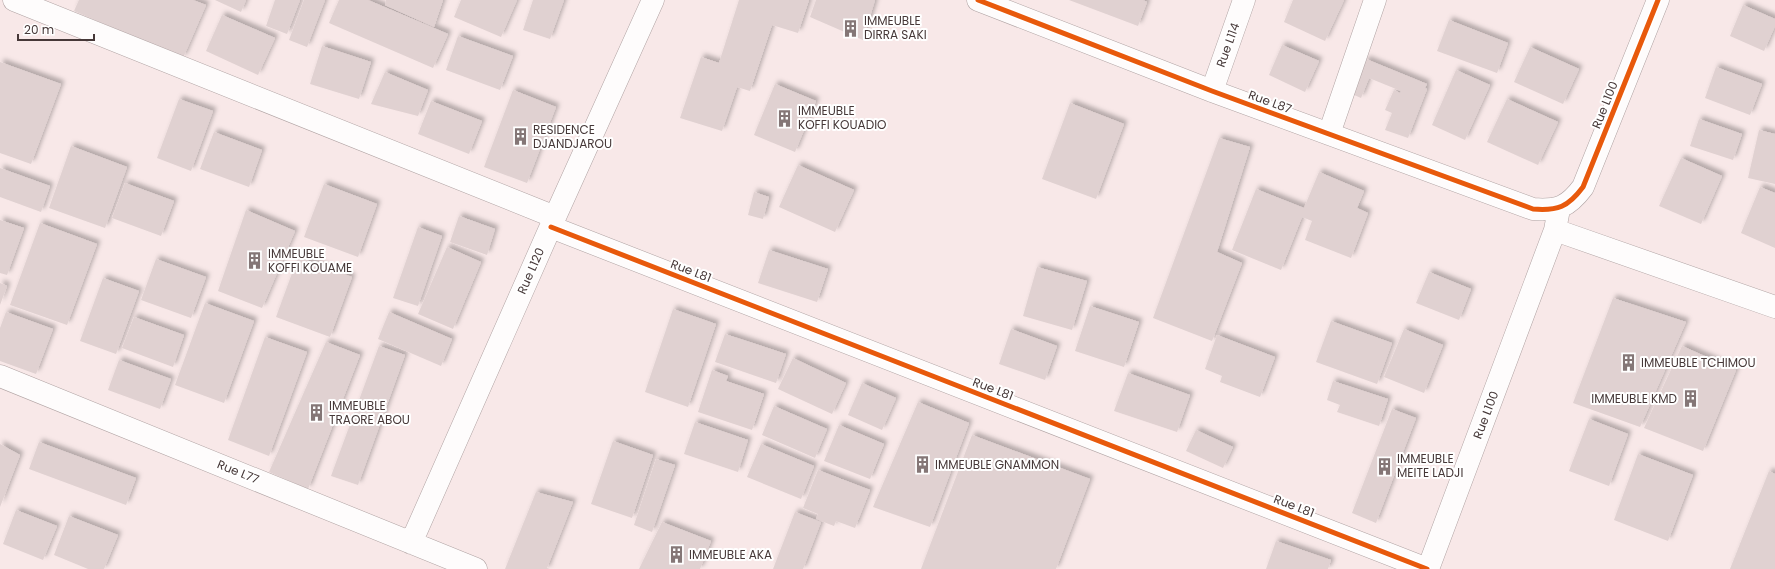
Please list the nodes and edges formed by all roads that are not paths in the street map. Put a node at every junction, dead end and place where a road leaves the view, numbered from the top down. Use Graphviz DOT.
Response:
graph roads {
  1 [pos="14,0"];
  2 [pos="653,0"];
  3 [pos="978,0"];
  4 [pos="1244,0"];
  5 [pos="1375,0"];
  6 [pos="1658,0"];
  7 [pos="1212,91"];
  8 [pos="1329,134"];
  9 [pos="1558,209"];
  10 [pos="553,222"];
  11 [pos="1555,230"];
  12 [pos="1775,308"];
  13 [pos="0,376"];
  14 [pos="412,543"];
  15 [pos="471,568"];
  16 [pos="1427,569"];
  1 -- 10 [label="street, Rue L81"];
  2 -- 10 [label="street, Rue L120"];
  3 -- 7 [label="street, Rue L87"];
  4 -- 7 [label="street, Rue L114"];
  5 -- 8 [label="street"];
  6 -- 9 [label="street, Rue L100"];
  7 -- 8 [label="street, Rue L87"];
  8 -- 9 [label="street, Rue L87"];
  9 -- 11 [label="street, Rue L100"];
  10 -- 14 [label="street, Rue L120"];
  10 -- 16 [label="street, Rue L81"];
  11 -- 12 [label="street"];
  11 -- 16 [label="street, Rue L100"];
  13 -- 14 [label="street, Rue L77"];
  14 -- 15 [label="street, Rue L77"];
}
